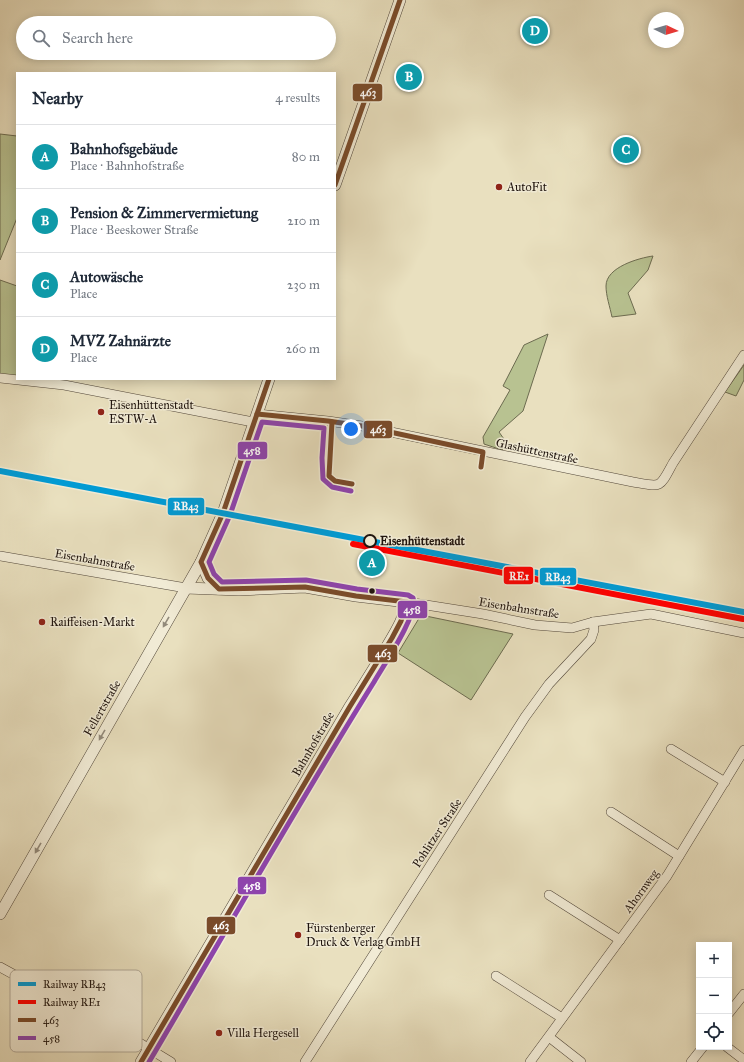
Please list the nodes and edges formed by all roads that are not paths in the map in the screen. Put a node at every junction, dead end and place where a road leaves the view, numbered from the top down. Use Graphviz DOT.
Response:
graph roads {
  1 [pos="400,0"];
  2 [pos="336,182"];
  3 [pos="744,355"];
  4 [pos="0,378"];
  5 [pos="16,380"];
  6 [pos="18,380"];
  7 [pos="269,380"];
  8 [pos="255,418"];
  9 [pos="0,556"];
  10 [pos="201,562"];
  11 [pos="186,588"];
  12 [pos="219,590"];
  13 [pos="407,602"];
  14 [pos="593,622"];
  15 [pos="744,633"];
  16 [pos="671,749"];
  17 [pos="744,750"];
  18 [pos="724,782"];
  19 [pos="611,812"];
  20 [pos="679,856"];
  21 [pos="549,895"];
  22 [pos="0,914"];
  23 [pos="620,940"];
  24 [pos="0,967"];
  25 [pos="10,973"];
  26 [pos="496,976"];
  27 [pos="744,994"];
  28 [pos="732,1009"];
  29 [pos="562,1018"];
  30 [pos="549,1037"];
  31 [pos="142,1045"];
  32 [pos="149,1049"];
  33 [pos="701,1050"];
  34 [pos="731,1050"];
  35 [pos="744,1060"];
  36 [pos="141,1062"];
  37 [pos="171,1062"];
  38 [pos="305,1062"];
  39 [pos="530,1062"];
  40 [pos="581,1062"];
  41 [pos="691,1062"];
  1 -- 2 [label="street"];
  3 -- 8 [label="street, Glashüttenstraße"];
  4 -- 5 [label="street"];
  6 -- 8 [label="street"];
  7 -- 8 [label="street, Fellertstraße"];
  8 -- 10 [label="street, Fellertstraße"];
  9 -- 11 [label="street, Eisenbahnstraße"];
  10 -- 11 [label="street, Fellertstraße"];
  10 -- 12 [label="street"];
  11 -- 12 [label="street"];
  11 -- 22 [label="street, Fellertstraße, one-way"];
  12 -- 13 [label="street"];
  13 -- 14 [label="street, Eisenbahnstraße"];
  13 -- 32 [label="street, Bahnhofstraße"];
  14 -- 15 [label="street, Eisenbahnstraße"];
  14 -- 38 [label="street, Pohlitzer Straße"];
  16 -- 18 [label="street"];
  17 -- 18 [label="street, Ahornweg"];
  18 -- 20 [label="street, Ahornweg"];
  19 -- 20 [label="street"];
  20 -- 23 [label="street, Ahornweg"];
  21 -- 23 [label="street"];
  23 -- 29 [label="street, Ahornweg"];
  24 -- 25 [label="street"];
  26 -- 29 [label="street"];
  27 -- 28 [label="street"];
  29 -- 30 [label="street, Ahornweg"];
  30 -- 39 [label="street, Ahornweg"];
  30 -- 40 [label="street"];
  31 -- 32 [label="street"];
  32 -- 36 [label="street, Bahnhofstraße"];
  32 -- 37 [label="street"];
  33 -- 41 [label="street"];
  34 -- 35 [label="street"];
}
